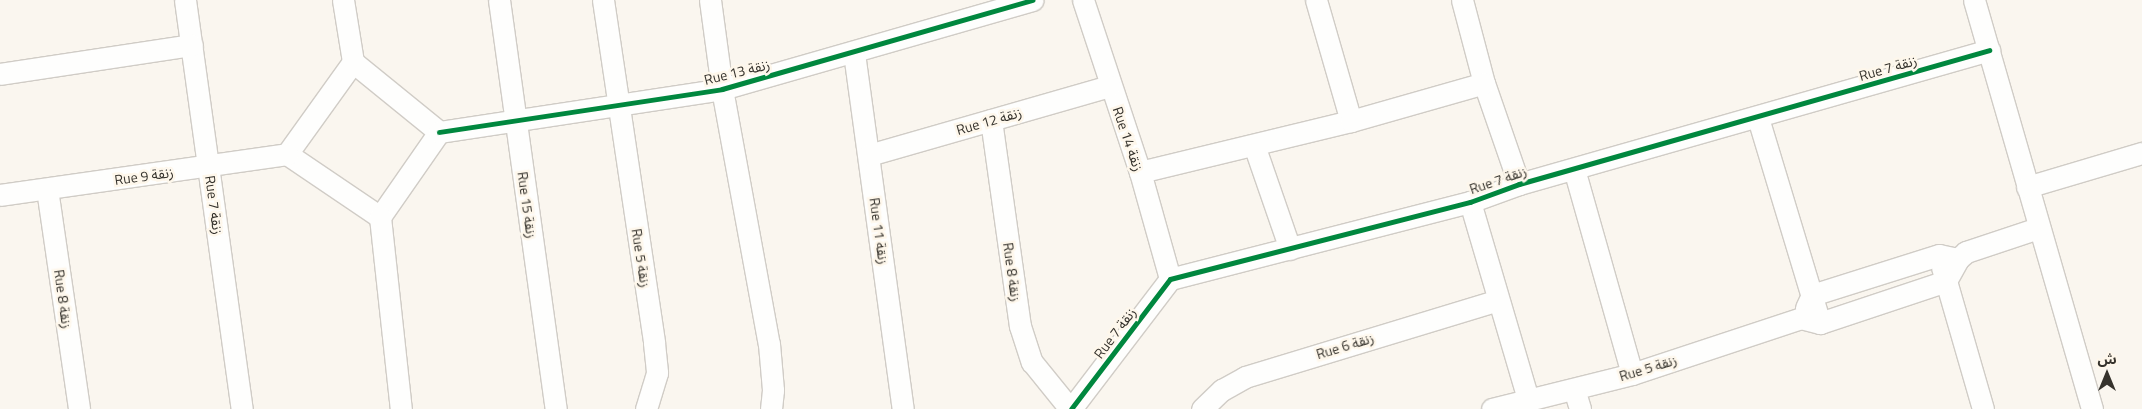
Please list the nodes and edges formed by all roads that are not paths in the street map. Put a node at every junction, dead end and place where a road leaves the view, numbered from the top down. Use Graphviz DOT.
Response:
graph roads {
  1 [pos="185,0"];
  2 [pos="343,0"];
  3 [pos="499,0"];
  4 [pos="602,0"];
  5 [pos="710,0"];
  6 [pos="1032,0"];
  7 [pos="1083,0"];
  8 [pos="1316,0"];
  9 [pos="1462,0"];
  10 [pos="1974,0"];
  11 [pos="192,45"];
  12 [pos="1989,50"];
  13 [pos="854,53"];
  14 [pos="353,62"];
  15 [pos="0,74"];
  16 [pos="1484,83"];
  17 [pos="1109,86"];
  18 [pos="722,89"];
  19 [pos="617,107"];
  20 [pos="1758,118"];
  21 [pos="515,119"];
  22 [pos="991,120"];
  23 [pos="1351,121"];
  24 [pos="439,132"];
  25 [pos="1254,144"];
  26 [pos="2142,153"];
  27 [pos="287,154"];
  28 [pos="869,155"];
  29 [pos="208,167"];
  30 [pos="1574,169"];
  31 [pos="1140,172"];
  32 [pos="1519,184"];
  33 [pos="2027,187"];
  34 [pos="47,189"];
  35 [pos="0,195"];
  36 [pos="1470,202"];
  37 [pos="380,217"];
  38 [pos="2038,228"];
  39 [pos="1290,250"];
  40 [pos="1948,257"];
  41 [pos="1170,280"];
  42 [pos="1946,280"];
  43 [pos="1812,295"];
  44 [pos="1498,300"];
  45 [pos="1811,320"];
  46 [pos="1632,374"];
  47 [pos="1528,399"];
  48 [pos="1577,399"];
  49 [pos="80,409"];
  50 [pos="242,409"];
  51 [pos="401,409"];
  52 [pos="556,409"];
  53 [pos="646,409"];
  54 [pos="771,409"];
  55 [pos="904,409"];
  56 [pos="1071,409"];
  57 [pos="1202,409"];
  58 [pos="1492,409"];
  59 [pos="1983,409"];
  60 [pos="2092,409"];
  1 -- 11 [label="street, Rue 7 زنقة"];
  2 -- 14 [label="street"];
  3 -- 21 [label="street, Rue 15 زنقة"];
  4 -- 19 [label="street, Rue 5 زنقة"];
  5 -- 18 [label="street"];
  6 -- 13 [label="street, Rue 13 زنقة"];
  7 -- 17 [label="street, Rue 14 زنقة"];
  8 -- 23 [label="street"];
  9 -- 16 [label="street"];
  10 -- 12 [label="street"];
  11 -- 15 [label="street"];
  11 -- 29 [label="street, Rue 7 زنقة"];
  12 -- 20 [label="street, Rue 7 زنقة"];
  12 -- 33 [label="street"];
  13 -- 18 [label="street, Rue 13 زنقة"];
  13 -- 28 [label="street, Rue 11 زنقة"];
  14 -- 24 [label="street"];
  14 -- 27 [label="street"];
  16 -- 23 [label="street"];
  16 -- 32 [label="street"];
  17 -- 22 [label="street, Rue 12 زنقة"];
  17 -- 31 [label="street, Rue 14 زنقة"];
  18 -- 19 [label="street, Rue 13 زنقة"];
  18 -- 54 [label="street"];
  19 -- 21 [label="street, Rue 13 زنقة"];
  19 -- 53 [label="street, Rue 5 زنقة"];
  20 -- 30 [label="street, Rue 7 زنقة"];
  20 -- 43 [label="street"];
  21 -- 24 [label="street, Rue 13 زنقة"];
  21 -- 52 [label="street, Rue 15 زنقة"];
  22 -- 28 [label="street, Rue 12 زنقة"];
  22 -- 56 [label="street, Rue 8 زنقة"];
  23 -- 25 [label="street"];
  24 -- 37 [label="street"];
  25 -- 31 [label="street"];
  25 -- 39 [label="street"];
  26 -- 33 [label="street"];
  27 -- 29 [label="street, Rue 9 زنقة"];
  27 -- 37 [label="street"];
  28 -- 55 [label="street, Rue 11 زنقة"];
  29 -- 34 [label="street, Rue 9 زنقة"];
  29 -- 50 [label="street, Rue 7 زنقة"];
  30 -- 32 [label="street, Rue 7 زنقة"];
  30 -- 46 [label="street"];
  31 -- 41 [label="street, Rue 14 زنقة"];
  32 -- 36 [label="street, Rue 7 زنقة"];
  33 -- 38 [label="street"];
  34 -- 35 [label="street, Rue 9 زنقة"];
  34 -- 49 [label="street, Rue 8 زنقة"];
  36 -- 39 [label="street, Rue 7 زنقة"];
  36 -- 44 [label="street"];
  37 -- 51 [label="street"];
  38 -- 40 [label="street"];
  38 -- 60 [label="street"];
  39 -- 41 [label="street, Rue 7 زنقة"];
  40 -- 42 [label="street"];
  40 -- 43 [label="street"];
  41 -- 56 [label="street, Rue 7 زنقة"];
  42 -- 45 [label="street, Rue 5 زنقة"];
  42 -- 59 [label="street"];
  43 -- 45 [label="street"];
  44 -- 47 [label="street"];
  44 -- 57 [label="street, Rue 6 زنقة"];
  45 -- 46 [label="street, Rue 5 زنقة"];
  46 -- 48 [label="street, Rue 5 زنقة"];
  47 -- 48 [label="street, Rue 5 زنقة"];
  47 -- 58 [label="street, Rue 5 زنقة"];
}
